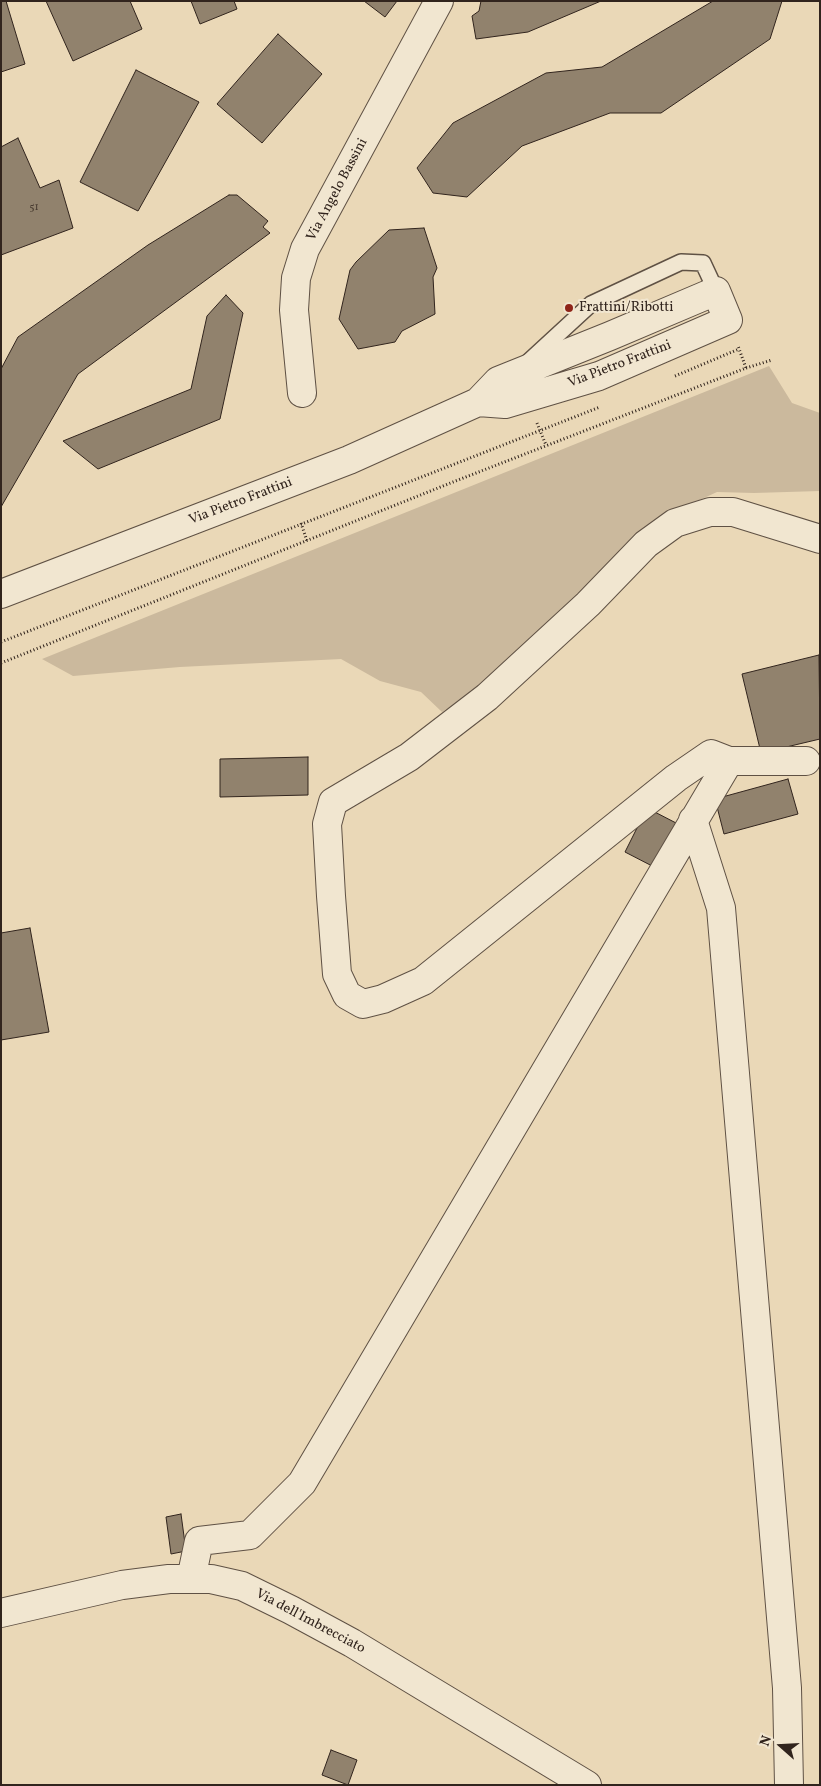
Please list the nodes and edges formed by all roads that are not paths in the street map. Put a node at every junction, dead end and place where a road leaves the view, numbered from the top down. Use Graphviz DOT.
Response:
graph roads {
  1 [pos="439,1"];
  2 [pos="716,291"];
  3 [pos="516,374"];
  4 [pos="302,393"];
  5 [pos="478,402"];
  6 [pos="820,538"];
  7 [pos="1,594"];
  8 [pos="729,761"];
  9 [pos="806,761"];
  10 [pos="693,820"];
  11 [pos="191,1579"];
  12 [pos="1,1613"];
  13 [pos="588,1785"];
  14 [pos="788,1785"];
  1 -- 4 [label="street, Via Angelo Bassini"];
  2 -- 3 [label="street, Via Pietro Frattini"];
  2 -- 3 [label="lane, Via Pietro Frattini"];
  2 -- 5 [label="street, Via Pietro Frattini"];
  3 -- 5 [label="street, Via Pietro Frattini"];
  5 -- 7 [label="street, Via Pietro Frattini"];
  6 -- 8 [label="street"];
  8 -- 9 [label="street"];
  8 -- 10 [label="street"];
  10 -- 11 [label="street"];
  10 -- 14 [label="street"];
  11 -- 12 [label="street, Via dell'Imbrecciato"];
  11 -- 13 [label="street, Via dell'Imbrecciato"];
}
